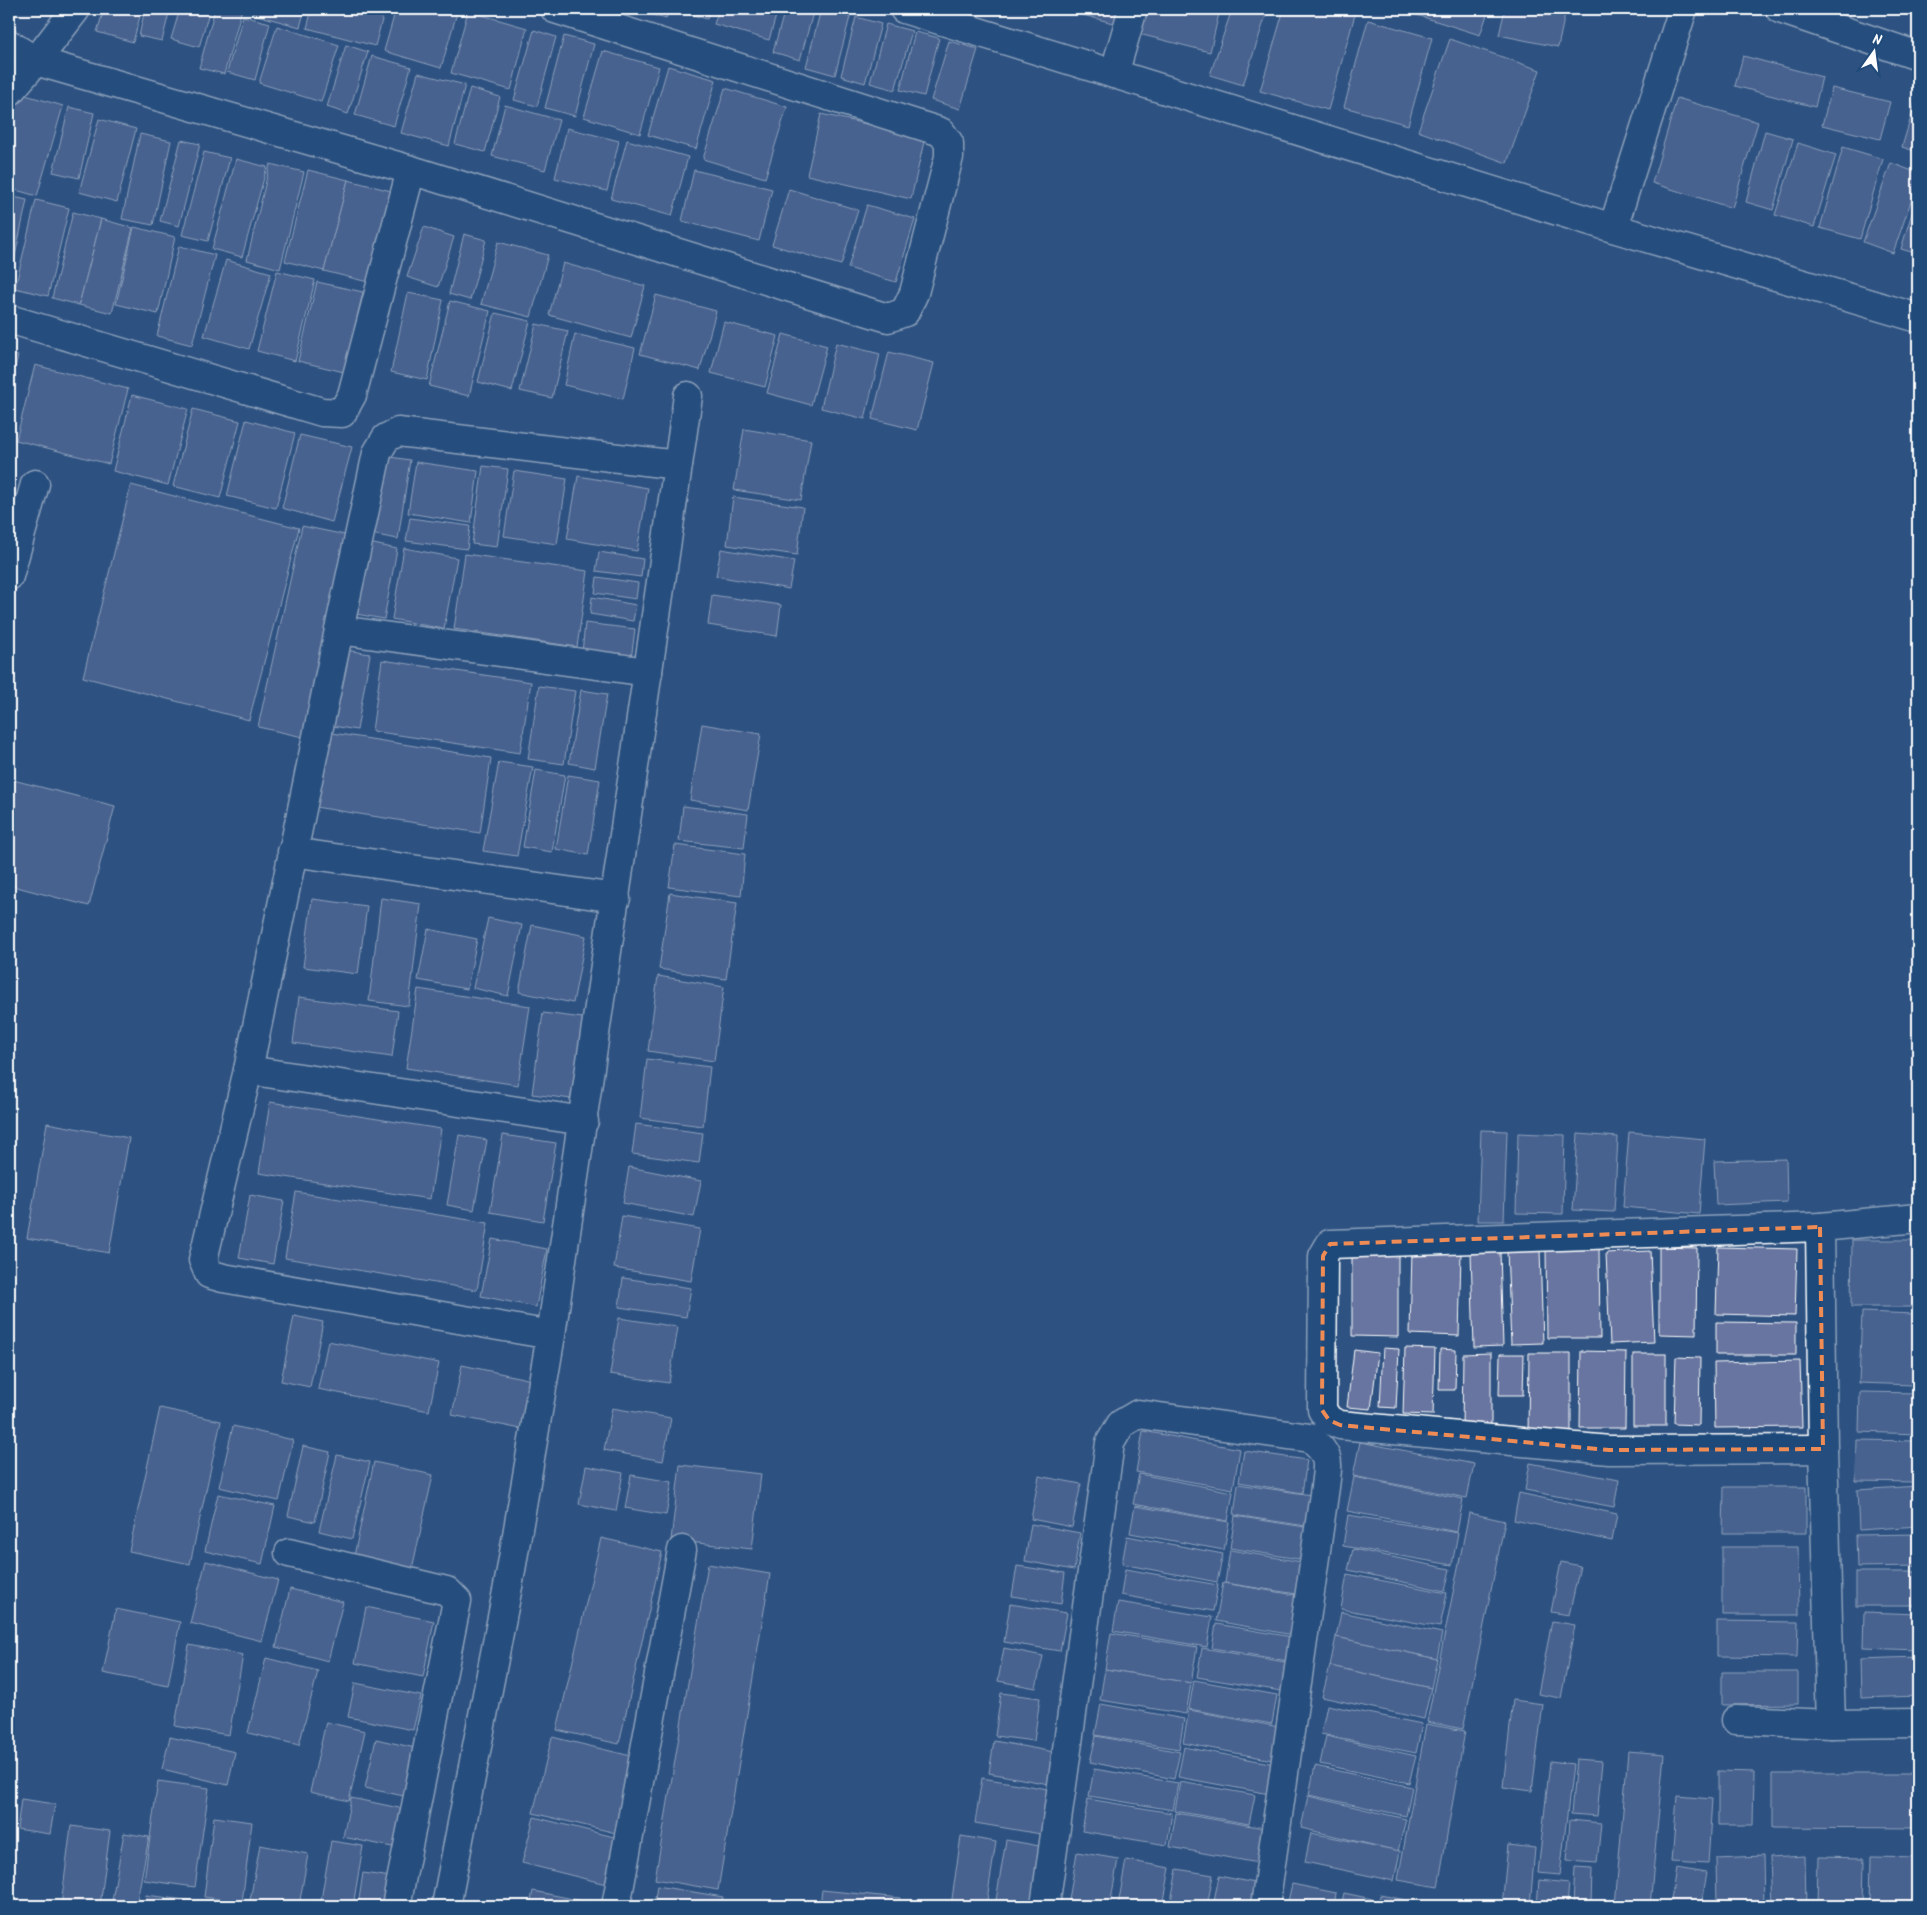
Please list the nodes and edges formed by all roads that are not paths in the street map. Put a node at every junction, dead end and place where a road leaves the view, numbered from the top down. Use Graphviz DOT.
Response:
graph roads {
  1 [pos="76,9"];
  2 [pos="555,9"];
  3 [pos="904,9"];
  4 [pos="1133,9"];
  5 [pos="1683,9"];
  6 [pos="1780,9"];
  7 [pos="9,44"];
  8 [pos="1918,56"];
  9 [pos="36,61"];
  10 [pos="1114,74"];
  11 [pos="9,92"];
  12 [pos="411,170"];
  13 [pos="1613,228"];
  14 [pos="1918,318"];
  15 [pos="9,319"];
  16 [pos="688,396"];
  17 [pos="678,465"];
  18 [pos="35,484"];
  19 [pos="9,576"];
  20 [pos="339,630"];
  21 [pos="648,672"];
  22 [pos="292,852"];
  23 [pos="616,898"];
  24 [pos="248,1070"];
  25 [pos="584,1121"];
  26 [pos="1918,1218"];
  27 [pos="1820,1227"];
  28 [pos="551,1335"];
  29 [pos="1824,1450"];
  30 [pos="682,1550"];
  31 [pos="288,1553"];
  32 [pos="1736,1720"];
  33 [pos="1918,1723"];
  34 [pos="1831,1724"];
  35 [pos="396,1906"];
  36 [pos="446,1906"];
  37 [pos="616,1906"];
  38 [pos="1045,1906"];
  39 [pos="1265,1906"];
  1 -- 9 [label="street"];
  2 -- 12 [label="street"];
  3 -- 10 [label="street"];
  4 -- 10 [label="street"];
  5 -- 13 [label="street"];
  6 -- 8 [label="street"];
  7 -- 9 [label="street"];
  9 -- 11 [label="street"];
  9 -- 12 [label="street"];
  10 -- 13 [label="street"];
  12 -- 15 [label="street"];
  13 -- 14 [label="street"];
  16 -- 17 [label="street"];
  17 -- 20 [label="street"];
  17 -- 21 [label="street"];
  18 -- 19 [label="street"];
  20 -- 21 [label="street"];
  20 -- 22 [label="street"];
  21 -- 23 [label="street"];
  22 -- 23 [label="street"];
  22 -- 24 [label="street"];
  23 -- 25 [label="street"];
  24 -- 25 [label="street"];
  24 -- 28 [label="street"];
  25 -- 28 [label="street"];
  26 -- 27 [label="street"];
  27 -- 29 [label="street"];
  27 -- 29 [label="street"];
  28 -- 36 [label="street"];
  29 -- 34 [label="street"];
  30 -- 37 [label="street"];
  31 -- 35 [label="street"];
  32 -- 34 [label="street"];
  33 -- 34 [label="street"];
  38 -- 39 [label="street"];
}
